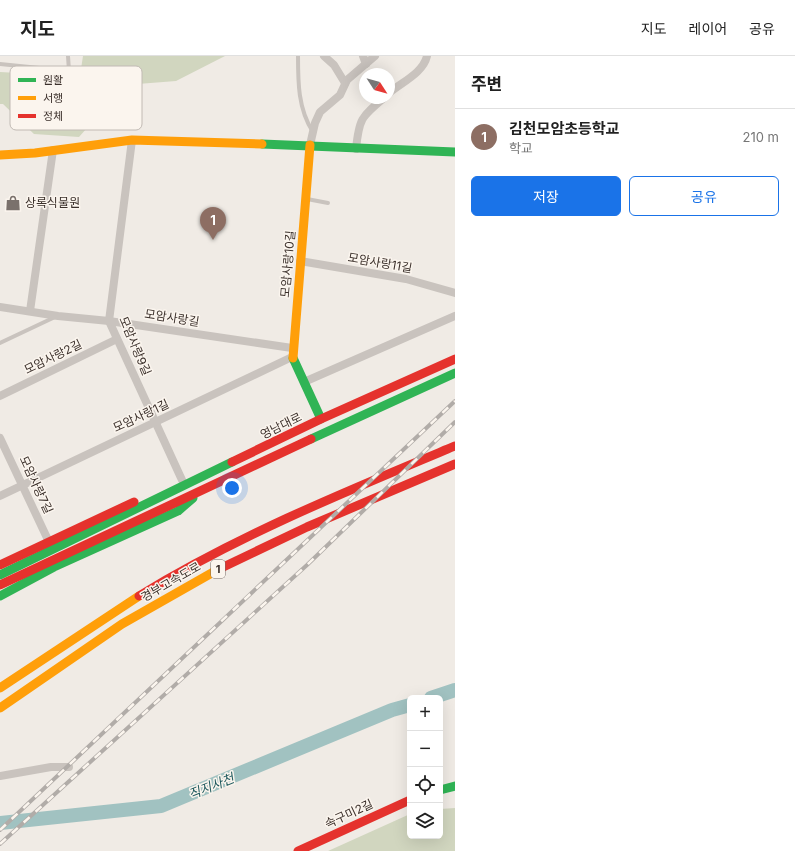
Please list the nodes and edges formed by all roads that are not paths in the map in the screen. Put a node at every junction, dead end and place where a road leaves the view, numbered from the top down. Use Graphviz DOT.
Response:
graph roads {
  1 [pos="68,56"];
  2 [pos="298,56"];
  3 [pos="324,56"];
  4 [pos="363,56"];
  5 [pos="375,56"];
  6 [pos="427,56"];
  7 [pos="0,64"];
  8 [pos="366,64"];
  9 [pos="20,66"];
  10 [pos="69,66"];
  11 [pos="345,83"];
  12 [pos="395,89"];
  13 [pos="377,104"];
  14 [pos="313,132"];
  15 [pos="132,140"];
  16 [pos="310,145"];
  17 [pos="356,149"];
  18 [pos="53,150"];
  19 [pos="455,152"];
  20 [pos="0,155"];
  21 [pos="306,198"];
  22 [pos="328,203"];
  23 [pos="300,262"];
  24 [pos="455,293"];
  25 [pos="0,307"];
  26 [pos="30,311"];
  27 [pos="58,316"];
  28 [pos="455,316"];
  29 [pos="109,321"];
  30 [pos="117,339"];
  31 [pos="0,343"];
  32 [pos="292,353"];
  33 [pos="455,359"];
  34 [pos="455,373"];
  35 [pos="304,382"];
  36 [pos="0,396"];
  37 [pos="321,419"];
  38 [pos="155,422"];
  39 [pos="0,438"];
  40 [pos="455,446"];
  41 [pos="455,464"];
  42 [pos="201,478"];
  43 [pos="182,480"];
  44 [pos="23,485"];
  45 [pos="203,489"];
  46 [pos="0,496"];
  47 [pos="121,522"];
  48 [pos="49,542"];
  49 [pos="0,565"];
  50 [pos="0,575"];
  51 [pos="0,585"];
  52 [pos="0,596"];
  53 [pos="0,688"];
  54 [pos="0,708"];
  55 [pos="70,767"];
  56 [pos="0,776"];
  57 [pos="455,786"];
  58 [pos="443,789"];
  59 [pos="407,801"];
  60 [pos="298,851"];
  1 -- 10 [label="lane"];
  2 -- 14 [label="lane"];
  3 -- 11 [label="street"];
  4 -- 8 [label="street"];
  5 -- 8 [label="street"];
  6 -- 12 [label="street"];
  7 -- 9 [label="lane"];
  8 -- 11 [label="street"];
  11 -- 14 [label="street"];
  13 -- 17 [label="street"];
  14 -- 16 [label="street"];
  15 -- 16 [label="main road"];
  15 -- 18 [label="main road"];
  15 -- 29 [label="street, 모암사랑9길"];
  16 -- 17 [label="main road"];
  16 -- 21 [label="main road, 모암사랑10길"];
  17 -- 19 [label="main road"];
  18 -- 20 [label="main road"];
  18 -- 26 [label="street"];
  21 -- 22 [label="lane"];
  21 -- 23 [label="main road, 모암사랑10길"];
  23 -- 24 [label="street, 모암사랑11길"];
  23 -- 32 [label="main road, 모암사랑10길"];
  25 -- 26 [label="street, 모암사랑길"];
  26 -- 27 [label="street, 모암사랑길"];
  27 -- 29 [label="street, 모암사랑길"];
  27 -- 31 [label="lane"];
  28 -- 35 [label="street"];
  29 -- 30 [label="street, 모암사랑9길"];
  29 -- 32 [label="street, 모암사랑길"];
  30 -- 36 [label="street, 모암사랑2길"];
  30 -- 38 [label="street, 모암사랑9길"];
  32 -- 35 [label="main road"];
  32 -- 38 [label="street, 모암사랑1길"];
  33 -- 37 [label="main road, 영남대로"];
  34 -- 45 [label="main road, 영남대로"];
  35 -- 37 [label="main road"];
  37 -- 42 [label="main road, 영남대로"];
  38 -- 43 [label="street, 모암사랑9길"];
  38 -- 44 [label="street, 모암사랑1길"];
  39 -- 44 [label="street, 모암사랑7길"];
  40 -- 53 [label="main road, 경부고속도로 / 1"];
  41 -- 54 [label="main road, 경부고속도로 / 1"];
  42 -- 43 [label="main road"];
  42 -- 47 [label="main road, 영남대로"];
  43 -- 48 [label="main road"];
  44 -- 46 [label="street, 모암사랑1길"];
  44 -- 48 [label="street, 모암사랑7길"];
  45 -- 47 [label="main road, 영남대로"];
  45 -- 52 [label="main road"];
  47 -- 50 [label="main road"];
  47 -- 51 [label="main road"];
  48 -- 49 [label="main road"];
  55 -- 56 [label="street"];
  57 -- 58 [label="main road"];
  59 -- 60 [label="main road, 속구미2길"];
}
